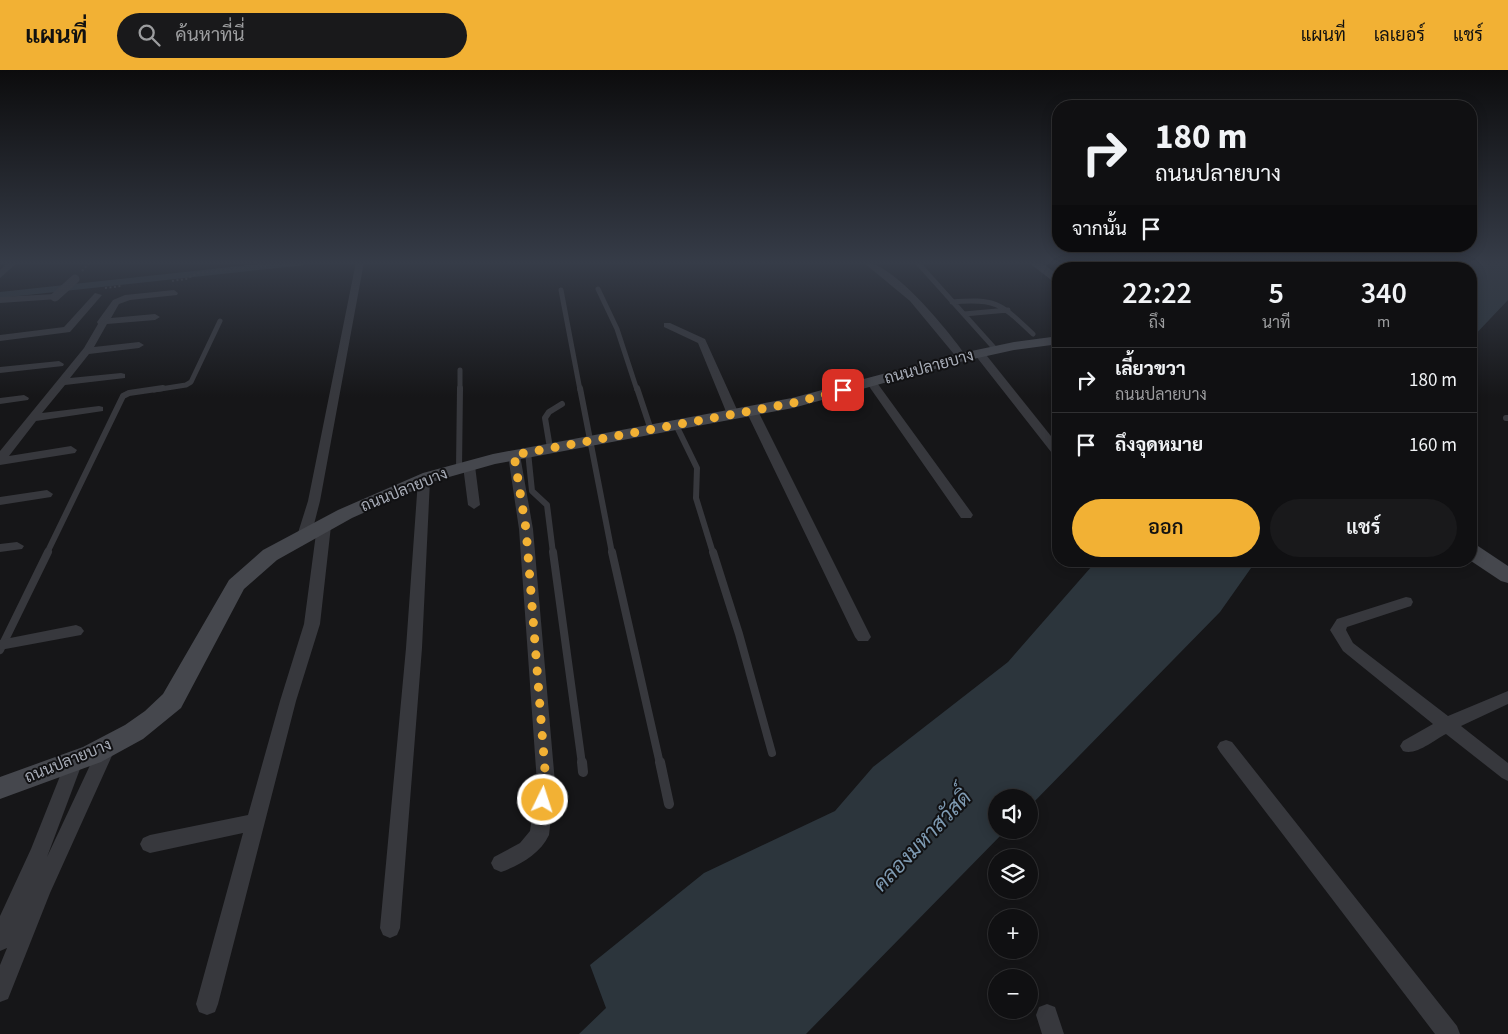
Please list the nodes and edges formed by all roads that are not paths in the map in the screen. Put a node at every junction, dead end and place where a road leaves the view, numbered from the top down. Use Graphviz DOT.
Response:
graph roads {
  1 [pos="87,307"];
  2 [pos="113,307"];
  3 [pos="351,307"];
  4 [pos="564,307"];
  5 [pos="607,307"];
  6 [pos="921,307"];
  7 [pos="957,307"];
  8 [pos="1003,307"];
  9 [pos="1008,310"];
  10 [pos="964,314"];
  11 [pos="155,318"];
  12 [pos="102,322"];
  13 [pos="220,322"];
  14 [pos="667,325"];
  15 [pos="1033,334"];
  16 [pos="0,338"];
  17 [pos="1052,341"];
  18 [pos="140,345"];
  19 [pos="87,351"];
  20 [pos="979,353"];
  21 [pos="59,364"];
  22 [pos="0,370"];
  23 [pos="460,370"];
  24 [pos="121,376"];
  25 [pos="62,382"];
  26 [pos="871,382"];
  27 [pos="24,398"];
  28 [pos="0,401"];
  29 [pos="562,404"];
  30 [pos="99,409"];
  31 [pos="752,411"];
  32 [pos="733,414"];
  33 [pos="32,418"];
  34 [pos="676,425"];
  35 [pos="651,430"];
  36 [pos="589,441"];
  37 [pos="1052,445"];
  38 [pos="550,448"];
  39 [pos="71,450"];
  40 [pos="521,454"];
  41 [pos="0,460"];
  42 [pos="464,467"];
  43 [pos="424,480"];
  44 [pos="47,494"];
  45 [pos="0,501"];
  46 [pos="474,505"];
  47 [pos="966,515"];
  48 [pos="324,526"];
  49 [pos="304,536"];
  50 [pos="17,546"];
  51 [pos="0,548"];
  52 [pos="1477,555"];
  53 [pos="1508,576"];
  54 [pos="1406,602"];
  55 [pos="76,631"];
  56 [pos="863,637"];
  57 [pos="1,648"];
  58 [pos="1508,697"];
  59 [pos="1446,724"];
  60 [pos="1409,746"];
  61 [pos="1226,747"];
  62 [pos="106,749"];
  63 [pos="772,753"];
  64 [pos="74,761"];
  65 [pos="583,772"];
  66 [pos="1508,773"];
  67 [pos="0,788"];
  68 [pos="669,804"];
  69 [pos="256,822"];
  70 [pos="150,844"];
  71 [pos="501,863"];
  72 [pos="390,928"];
  73 [pos="0,940"];
  74 [pos="0,991"];
  75 [pos="207,1004"];
  76 [pos="1449,1034"];
  1 -- 16 [label="street"];
  2 -- 12 [label="street"];
  3 -- 49 [label="street"];
  4 -- 36 [label="lane"];
  5 -- 35 [label="lane"];
  6 -- 20 [label="street"];
  7 -- 10 [label="lane"];
  8 -- 9 [label="lane"];
  9 -- 10 [label="lane"];
  9 -- 15 [label="lane"];
  10 -- 20 [label="lane"];
  11 -- 12 [label="street"];
  12 -- 19 [label="street"];
  13 -- 57 [label="lane"];
  14 -- 32 [label="street"];
  17 -- 20 [label="street, ถนนปลายบาง"];
  18 -- 19 [label="street"];
  19 -- 25 [label="street"];
  20 -- 26 [label="street, ถนนปลายบาง"];
  20 -- 37 [label="street"];
  21 -- 22 [label="street"];
  23 -- 42 [label="lane"];
  24 -- 25 [label="street"];
  25 -- 33 [label="street"];
  26 -- 31 [label="street, ถนนปลายบาง"];
  26 -- 47 [label="street"];
  27 -- 28 [label="street"];
  29 -- 38 [label="lane"];
  30 -- 33 [label="street"];
  31 -- 32 [label="street, ถนนปลายบาง"];
  31 -- 56 [label="street"];
  32 -- 34 [label="street, ถนนปลายบาง"];
  33 -- 41 [label="street"];
  34 -- 35 [label="street, ถนนปลายบาง"];
  34 -- 63 [label="lane"];
  35 -- 36 [label="street, ถนนปลายบาง"];
  36 -- 38 [label="street, ถนนปลายบาง"];
  36 -- 68 [label="lane"];
  38 -- 40 [label="street, ถนนปลายบาง"];
  39 -- 41 [label="street"];
  40 -- 42 [label="street, ถนนปลายบาง"];
  40 -- 65 [label="lane"];
  40 -- 71 [label="street"];
  42 -- 43 [label="street, ถนนปลายบาง"];
  42 -- 46 [label="street"];
  43 -- 48 [label="street, ถนนปลายบาง"];
  43 -- 72 [label="street"];
  44 -- 45 [label="street"];
  48 -- 49 [label="street, ถนนปลายบาง"];
  48 -- 69 [label="street"];
  49 -- 62 [label="street, ถนนปลายบาง"];
  50 -- 51 [label="street"];
  52 -- 53 [label="street"];
  54 -- 59 [label="street"];
  55 -- 57 [label="street"];
  58 -- 59 [label="street"];
  59 -- 60 [label="street"];
  59 -- 66 [label="street"];
  61 -- 76 [label="street"];
  62 -- 64 [label="street, ถนนปลายบาง"];
  62 -- 74 [label="street"];
  64 -- 67 [label="street, ถนนปลายบาง"];
  64 -- 73 [label="street"];
  69 -- 70 [label="street"];
  69 -- 75 [label="street"];
}
